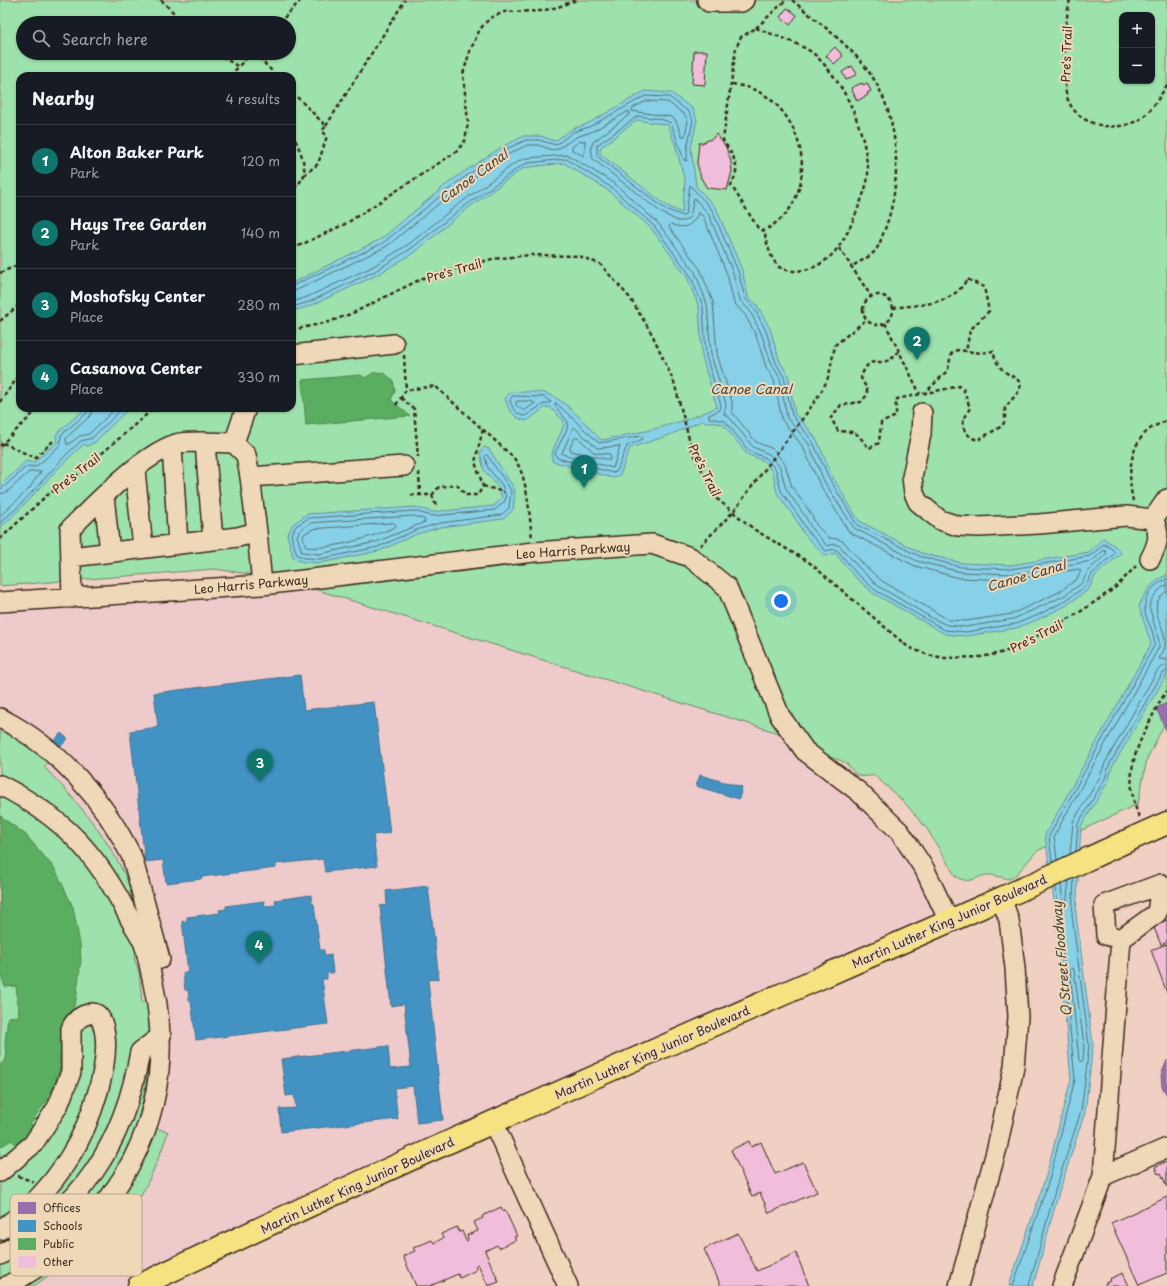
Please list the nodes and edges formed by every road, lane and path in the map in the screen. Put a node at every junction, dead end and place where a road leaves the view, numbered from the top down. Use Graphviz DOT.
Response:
graph roads {
  1 [pos="161,0"];
  2 [pos="301,0"];
  3 [pos="405,0"];
  4 [pos="576,0"];
  5 [pos="706,0"];
  6 [pos="744,0"];
  7 [pos="786,0"];
  8 [pos="792,0"];
  9 [pos="1070,0"];
  10 [pos="177,16"];
  11 [pos="286,16"];
  12 [pos="756,28"];
  13 [pos="228,60"];
  14 [pos="246,60"];
  15 [pos="260,60"];
  16 [pos="239,67"];
  17 [pos="234,72"];
  18 [pos="273,72"];
  19 [pos="732,84"];
  20 [pos="1167,85"];
  21 [pos="296,96"];
  22 [pos="326,126"];
  23 [pos="296,144"];
  24 [pos="304,175"];
  25 [pos="296,186"];
  26 [pos="764,231"];
  27 [pos="296,247"];
  28 [pos="839,248"];
  29 [pos="16,266"];
  30 [pos="852,266"];
  31 [pos="0,273"];
  32 [pos="871,296"];
  33 [pos="16,307"];
  34 [pos="893,308"];
  35 [pos="867,320"];
  36 [pos="0,321"];
  37 [pos="885,323"];
  38 [pos="296,329"];
  39 [pos="394,344"];
  40 [pos="966,352"];
  41 [pos="296,355"];
  42 [pos="16,380"];
  43 [pos="406,390"];
  44 [pos="401,398"];
  45 [pos="0,402"];
  46 [pos="396,405"];
  47 [pos="35,412"];
  48 [pos="149,412"];
  49 [pos="245,412"];
  50 [pos="922,413"];
  51 [pos="1167,420"];
  52 [pos="483,429"];
  53 [pos="54,440"];
  54 [pos="3,443"];
  55 [pos="205,443"];
  56 [pos="234,443"];
  57 [pos="0,446"];
  58 [pos="172,446"];
  59 [pos="404,466"];
  60 [pos="135,470"];
  61 [pos="250,477"];
  62 [pos="483,486"];
  63 [pos="504,492"];
  64 [pos="420,494"];
  65 [pos="411,495"];
  66 [pos="432,495"];
  67 [pos="104,496"];
  68 [pos="1167,499"];
  69 [pos="437,508"];
  70 [pos="733,512"];
  71 [pos="1146,518"];
  72 [pos="257,532"];
  73 [pos="0,539"];
  74 [pos="213,540"];
  75 [pos="178,544"];
  76 [pos="143,548"];
  77 [pos="110,552"];
  78 [pos="534,552"];
  79 [pos="71,557"];
  80 [pos="690,557"];
  81 [pos="1144,561"];
  82 [pos="262,585"];
  83 [pos="72,598"];
  84 [pos="0,602"];
  85 [pos="1167,691"];
  86 [pos="0,718"];
  87 [pos="0,785"];
  88 [pos="1167,822"];
  89 [pos="1146,832"];
  90 [pos="1002,898"];
  91 [pos="949,921"];
  92 [pos="1121,938"];
  93 [pos="160,1011"];
  94 [pos="161,1036"];
  95 [pos="493,1122"];
  96 [pos="1167,1148"];
  97 [pos="6,1174"];
  98 [pos="1103,1176"];
  99 [pos="46,1191"];
  100 [pos="43,1194"];
  101 [pos="77,1194"];
  102 [pos="112,1194"];
  103 [pos="10,1222"];
  104 [pos="0,1230"];
  105 [pos="10,1249"];
  106 [pos="0,1255"];
  107 [pos="23,1276"];
  108 [pos="1065,1284"];
  109 [pos="7,1286"];
  110 [pos="139,1286"];
  111 [pos="568,1286"];
  112 [pos="959,1286"];
  1 -- 10 [label="path"];
  2 -- 11 [label="path"];
  3 -- 22 [label="path"];
  4 -- 27 [label="path"];
  5 -- 6 [label="street"];
  7 -- 12 [label="path"];
  8 -- 30 [label="path"];
  9 -- 20 [label="path, Pre's Trail"];
  12 -- 19 [label="path"];
  12 -- 28 [label="path"];
  13 -- 16 [label="path"];
  14 -- 16 [label="path"];
  15 -- 18 [label="path"];
  16 -- 17 [label="path"];
  19 -- 26 [label="path"];
  19 -- 26 [label="path"];
  21 -- 22 [label="path"];
  22 -- 24 [label="path"];
  23 -- 24 [label="path"];
  24 -- 25 [label="path"];
  26 -- 28 [label="path"];
  28 -- 30 [label="path"];
  29 -- 31 [label="path"];
  30 -- 32 [label="path"];
  32 -- 34 [label="path"];
  32 -- 35 [label="path"];
  33 -- 36 [label="path"];
  34 -- 37 [label="path"];
  34 -- 40 [label="path"];
  35 -- 37 [label="path"];
  35 -- 70 [label="path"];
  37 -- 50 [label="path"];
  38 -- 70 [label="path, Pre's Trail"];
  39 -- 41 [label="street"];
  39 -- 43 [label="path"];
  42 -- 45 [label="path"];
  43 -- 44 [label="path"];
  43 -- 52 [label="path"];
  44 -- 46 [label="path"];
  44 -- 64 [label="path"];
  47 -- 54 [label="path"];
  48 -- 73 [label="path, Pre's Trail"];
  49 -- 56 [label="street"];
  50 -- 71 [label="street"];
  51 -- 71 [label="path"];
  52 -- 62 [label="path"];
  52 -- 78 [label="path"];
  53 -- 54 [label="path"];
  54 -- 57 [label="path"];
  55 -- 56 [label="street"];
  55 -- 58 [label="street"];
  55 -- 74 [label="street"];
  56 -- 61 [label="street"];
  58 -- 60 [label="street"];
  58 -- 75 [label="street"];
  59 -- 61 [label="street"];
  60 -- 67 [label="street"];
  60 -- 76 [label="street"];
  61 -- 72 [label="street"];
  62 -- 63 [label="path"];
  62 -- 66 [label="path"];
  64 -- 65 [label="path"];
  64 -- 66 [label="path"];
  66 -- 69 [label="path"];
  67 -- 77 [label="street"];
  67 -- 79 [label="street"];
  68 -- 71 [label="street"];
  70 -- 80 [label="path"];
  70 -- 81 [label="path, Pre's Trail"];
  71 -- 81 [label="street"];
  72 -- 74 [label="street"];
  72 -- 82 [label="street"];
  74 -- 75 [label="street"];
  75 -- 76 [label="street"];
  76 -- 77 [label="street"];
  77 -- 79 [label="street"];
  78 -- 80 [label="street, Leo Harris Parkway"];
  78 -- 82 [label="street, Leo Harris Parkway"];
  79 -- 83 [label="street"];
  80 -- 91 [label="street, Leo Harris Parkway"];
  82 -- 83 [label="street, Leo Harris Parkway"];
  83 -- 84 [label="street, Leo Harris Parkway"];
  85 -- 89 [label="path"];
  86 -- 93 [label="street"];
  87 -- 93 [label="street"];
  88 -- 89 [label="main road, Martin Luther King Junior Boulevard"];
  89 -- 90 [label="main road, Martin Luther King Junior Boulevard"];
  90 -- 91 [label="main road, Martin Luther King Junior Boulevard"];
  90 -- 112 [label="street"];
  91 -- 95 [label="main road, Martin Luther King Junior Boulevard"];
  92 -- 98 [label="street"];
  93 -- 94 [label="street"];
  94 -- 101 [label="street"];
  94 -- 102 [label="street"];
  95 -- 110 [label="main road, Martin Luther King Junior Boulevard"];
  95 -- 111 [label="street"];
  96 -- 98 [label="street"];
  97 -- 99 [label="path"];
  97 -- 99 [label="street"];
  98 -- 108 [label="street"];
  99 -- 100 [label="street"];
  103 -- 104 [label="street"];
  105 -- 106 [label="street"];
  107 -- 109 [label="street"];
}
